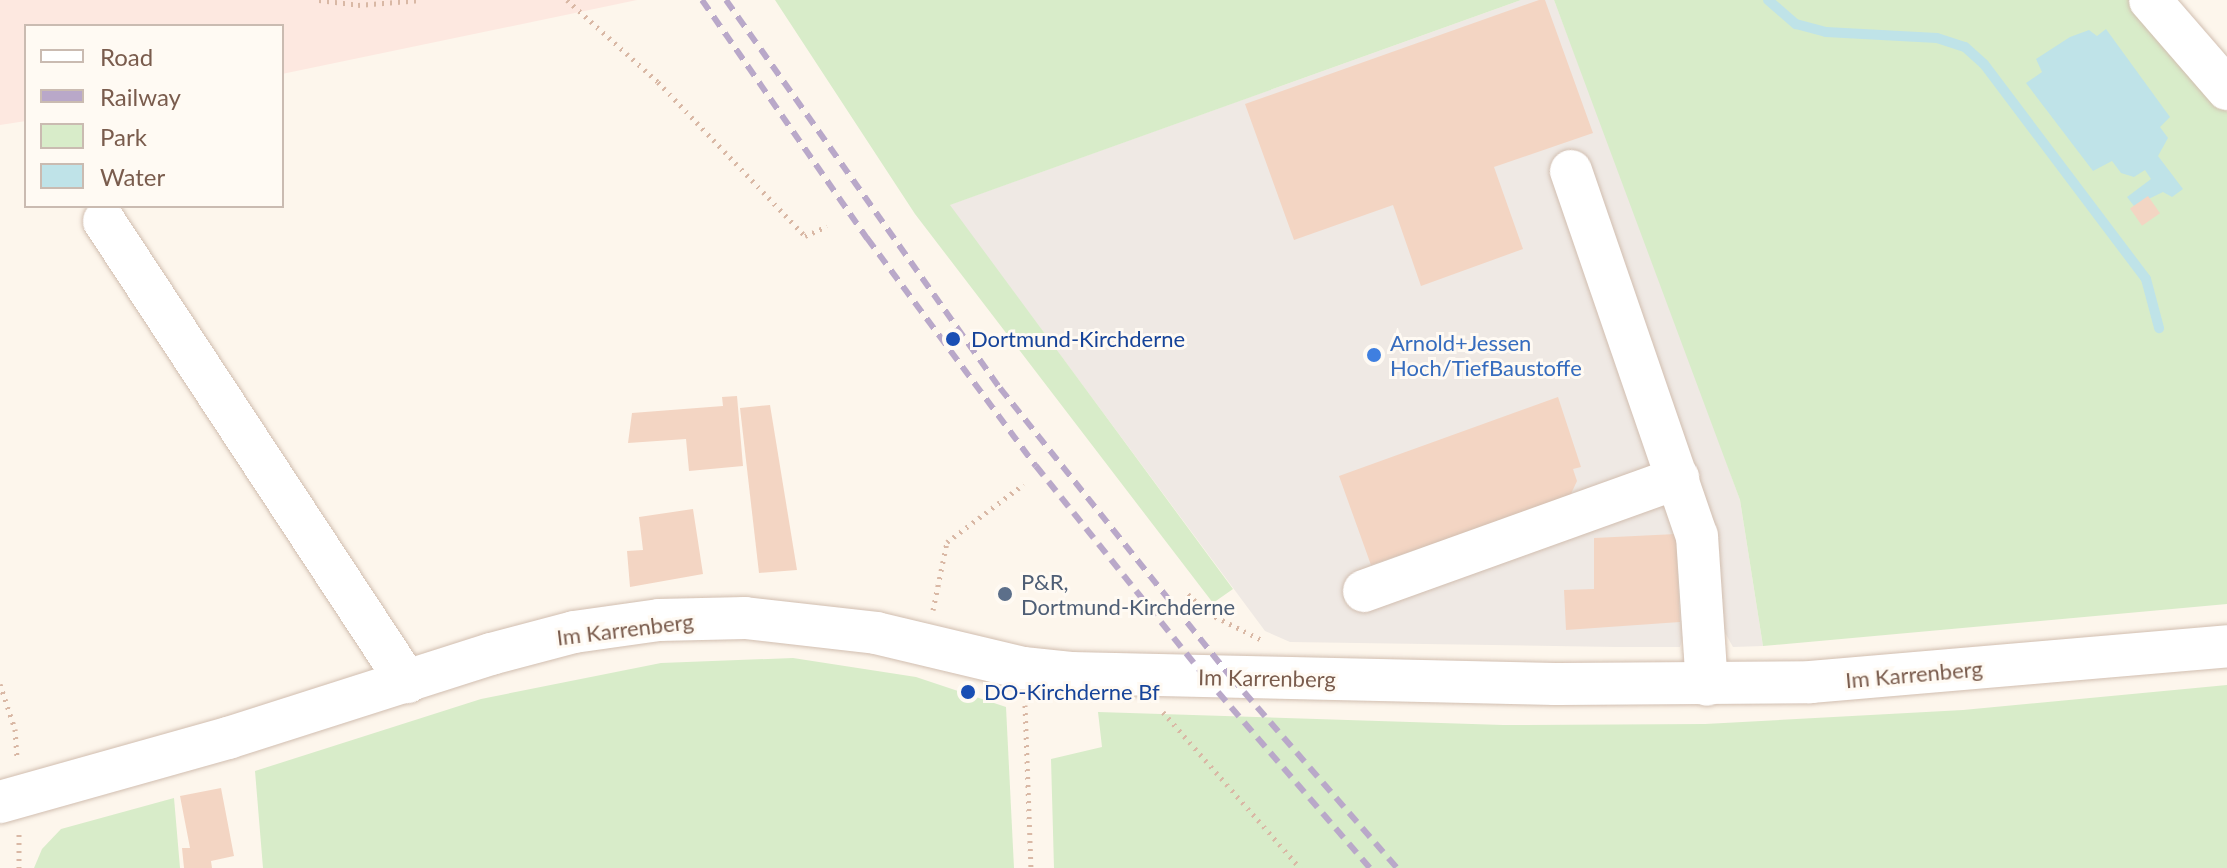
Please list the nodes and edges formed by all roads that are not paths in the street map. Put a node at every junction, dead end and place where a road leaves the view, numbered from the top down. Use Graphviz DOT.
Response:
graph roads {
  1 [pos="2150,0"];
  2 [pos="2227,89"];
  3 [pos="1571,171"];
  4 [pos="104,221"];
  5 [pos="1678,478"];
  6 [pos="1364,591"];
  7 [pos="2227,646"];
  8 [pos="407,682"];
  9 [pos="1707,685"];
  10 [pos="0,802"];
  1 -- 2 [label="street"];
  3 -- 5 [label="street"];
  4 -- 8 [label="street"];
  5 -- 6 [label="street"];
  5 -- 9 [label="street"];
  7 -- 9 [label="street, Im Karrenberg"];
  8 -- 9 [label="street, Im Karrenberg"];
  8 -- 10 [label="street, Im Karrenberg"];
}
